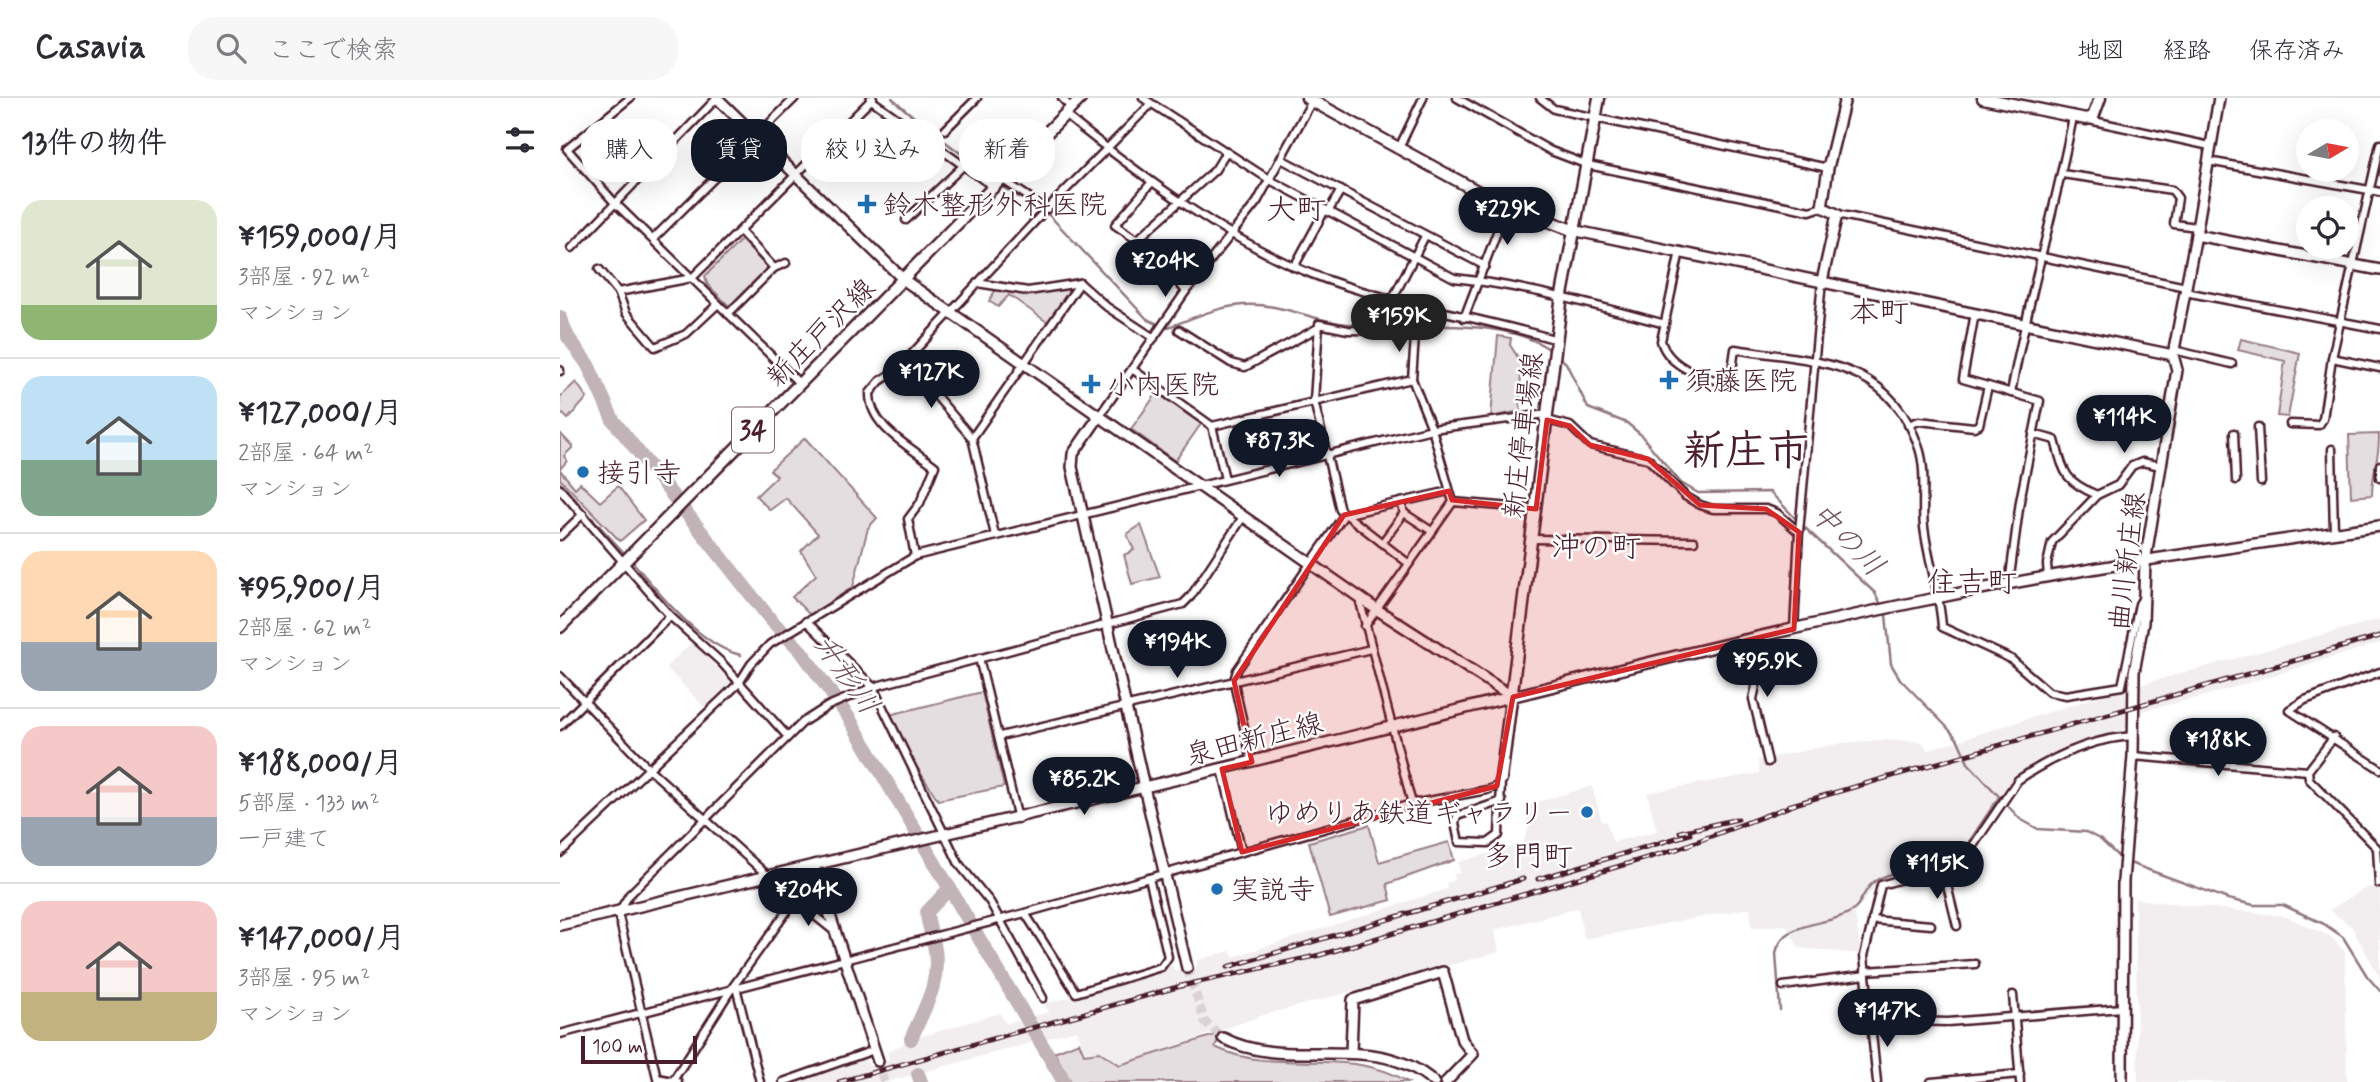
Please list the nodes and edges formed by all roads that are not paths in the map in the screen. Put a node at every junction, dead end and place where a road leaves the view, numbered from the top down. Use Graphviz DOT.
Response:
graph roads {
  1 [pos="630,98"];
  2 [pos="717,98"];
  3 [pos="795,98"];
  4 [pos="962,98"];
  5 [pos="1062,98"];
  6 [pos="1081,98"];
  7 [pos="1143,98"];
  8 [pos="1423,98"];
  9 [pos="1457,98"];
  10 [pos="1540,98"];
  11 [pos="1599,98"];
  12 [pos="1845,98"];
  13 [pos="1983,98"];
  14 [pos="2100,98"];
  15 [pos="2219,98"];
  16 [pos="871,99"];
  17 [pos="1309,99"];
  18 [pos="974,101"];
  19 [pos="1150,105"];
  20 [pos="1067,111"];
  21 [pos="2073,117"];
  22 [pos="737,119"];
  23 [pos="773,119"];
  24 [pos="1595,119"];
  25 [pos="2086,119"];
  26 [pos="1055,124"];
  27 [pos="945,130"];
  28 [pos="560,142"];
  29 [pos="2380,144"];
  30 [pos="2210,146"];
  31 [pos="1106,148"];
  32 [pos="1399,148"];
  33 [pos="567,149"];
  34 [pos="1226,152"];
  35 [pos="1281,159"];
  36 [pos="2208,161"];
  37 [pos="959,164"];
  38 [pos="1588,165"];
  39 [pos="787,168"];
  40 [pos="1828,168"];
  41 [pos="959,169"];
  42 [pos="793,174"];
  43 [pos="2062,174"];
  44 [pos="1270,180"];
  45 [pos="710,182"];
  46 [pos="986,182"];
  47 [pos="1001,182"];
  48 [pos="1006,182"];
  49 [pos="1152,182"];
  50 [pos="995,188"];
  51 [pos="1340,190"];
  52 [pos="2370,190"];
  53 [pos="2380,192"];
  54 [pos="1181,200"];
  55 [pos="614,202"];
  56 [pos="1507,206"];
  57 [pos="1822,207"];
  58 [pos="1326,211"];
  59 [pos="1837,214"];
  60 [pos="1040,216"];
  61 [pos="906,220"];
  62 [pos="1572,230"];
  63 [pos="740,231"];
  64 [pos="2196,231"];
  65 [pos="1233,233"];
  66 [pos="1425,236"];
  67 [pos="654,238"];
  68 [pos="1137,240"];
  69 [pos="572,247"];
  70 [pos="1680,251"];
  71 [pos="1415,257"];
  72 [pos="2043,257"];
  73 [pos="786,263"];
  74 [pos="2351,265"];
  75 [pos="1294,267"];
  76 [pos="1485,267"];
  77 [pos="774,268"];
  78 [pos="598,270"];
  79 [pos="2380,270"];
  80 [pos="692,278"];
  81 [pos="1481,279"];
  82 [pos="904,280"];
  83 [pos="1822,281"];
  84 [pos="977,282"];
  85 [pos="1080,283"];
  86 [pos="2186,290"];
  87 [pos="1186,291"];
  88 [pos="618,292"];
  89 [pos="1562,295"];
  90 [pos="1392,300"];
  91 [pos="718,304"];
  92 [pos="1417,308"];
  93 [pos="1975,313"];
  94 [pos="728,314"];
  95 [pos="952,314"];
  96 [pos="1464,318"];
  97 [pos="2340,321"];
  98 [pos="2024,323"];
  99 [pos="1665,324"];
  100 [pos="1318,328"];
  101 [pos="2380,329"];
  102 [pos="1180,330"];
  103 [pos="1414,330"];
  104 [pos="1154,338"];
  105 [pos="1556,344"];
  106 [pos="2173,353"];
  107 [pos="2332,358"];
  108 [pos="1814,362"];
  109 [pos="908,363"];
  110 [pos="2232,364"];
  111 [pos="1024,365"];
  112 [pos="2380,368"];
  113 [pos="1132,369"];
  114 [pos="1412,380"];
  115 [pos="800,384"];
  116 [pos="1988,386"];
  117 [pos="2011,393"];
  118 [pos="1314,401"];
  119 [pos="1100,415"];
  120 [pos="1547,417"];
  121 [pos="2290,424"];
  122 [pos="1908,425"];
  123 [pos="1212,426"];
  124 [pos="2258,427"];
  125 [pos="1432,429"];
  126 [pos="2234,433"];
  127 [pos="2033,434"];
  128 [pos="972,438"];
  129 [pos="2332,449"];
  130 [pos="1326,454"];
  131 [pos="2380,465"];
  132 [pos="2161,466"];
  133 [pos="2380,478"];
  134 [pos="1225,479"];
  135 [pos="2236,480"];
  136 [pos="2261,482"];
  137 [pos="1198,486"];
  138 [pos="560,489"];
  139 [pos="1449,491"];
  140 [pos="2097,495"];
  141 [pos="1401,502"];
  142 [pos="1453,502"];
  143 [pos="1536,509"];
  144 [pos="1404,513"];
  145 [pos="583,514"];
  146 [pos="1344,514"];
  147 [pos="1085,515"];
  148 [pos="1243,517"];
  149 [pos="2380,526"];
  150 [pos="1430,530"];
  151 [pos="1799,531"];
  152 [pos="2334,533"];
  153 [pos="995,535"];
  154 [pos="560,537"];
  155 [pos="1532,539"];
  156 [pos="1694,541"];
  157 [pos="1382,543"];
  158 [pos="915,556"];
  159 [pos="628,558"];
  160 [pos="1310,562"];
  161 [pos="2145,562"];
  162 [pos="1408,563"];
  163 [pos="2048,577"];
  164 [pos="2009,584"];
  165 [pos="2146,593"];
  166 [pos="1358,596"];
  167 [pos="1940,597"];
  168 [pos="1376,609"];
  169 [pos="670,616"];
  170 [pos="806,621"];
  171 [pos="1110,623"];
  172 [pos="560,626"];
  173 [pos="1365,626"];
  174 [pos="1794,629"];
  175 [pos="1751,640"];
  176 [pos="1371,649"];
  177 [pos="979,658"];
  178 [pos="2380,672"];
  179 [pos="560,677"];
  180 [pos="1234,681"];
  181 [pos="739,683"];
  182 [pos="870,688"];
  183 [pos="1513,697"];
  184 [pos="584,701"];
  185 [pos="1127,707"];
  186 [pos="560,726"];
  187 [pos="1393,727"];
  188 [pos="1000,736"];
  189 [pos="2134,736"];
  190 [pos="788,737"];
  191 [pos="2334,737"];
  192 [pos="2133,757"];
  193 [pos="1252,762"];
  194 [pos="1768,762"];
  195 [pos="648,768"];
  196 [pos="1222,769"];
  197 [pos="2380,769"];
  198 [pos="2308,771"];
  199 [pos="1502,779"];
  200 [pos="1144,788"];
  201 [pos="1502,801"];
  202 [pos="1412,804"];
  203 [pos="1018,819"];
  204 [pos="705,820"];
  205 [pos="947,836"];
  206 [pos="1242,852"];
  207 [pos="560,853"];
  208 [pos="814,867"];
  209 [pos="1943,869"];
  210 [pos="1165,874"];
  211 [pos="769,878"];
  212 [pos="1149,878"];
  213 [pos="2379,884"];
  214 [pos="794,900"];
  215 [pos="618,913"];
  216 [pos="1025,913"];
  217 [pos="997,920"];
  218 [pos="1872,920"];
  219 [pos="1931,925"];
  220 [pos="560,926"];
  221 [pos="1956,926"];
  222 [pos="838,935"];
  223 [pos="846,959"];
  224 [pos="1975,964"];
  225 [pos="1186,968"];
  226 [pos="1865,973"];
  227 [pos="1783,986"];
  228 [pos="734,988"];
  229 [pos="2012,995"];
  230 [pos="1043,998"];
  231 [pos="2122,1009"];
  232 [pos="642,1012"];
  233 [pos="2014,1017"];
  234 [pos="1870,1020"];
  235 [pos="560,1034"];
  236 [pos="1223,1038"];
  237 [pos="874,1050"];
  238 [pos="1351,1052"];
  239 [pos="878,1062"];
  240 [pos="2020,1078"];
  241 [pos="658,1080"];
  242 [pos="676,1081"];
  243 [pos="760,1082"];
  244 [pos="782,1082"];
  245 [pos="1434,1082"];
  246 [pos="1447,1082"];
  247 [pos="1877,1082"];
  248 [pos="1931,1082"];
  249 [pos="2122,1082"];
  1 -- 33 [label="street"];
  2 -- 22 [label="street"];
  2 -- 55 [label="street"];
  3 -- 23 [label="street"];
  4 -- 18 [label="street"];
  5 -- 20 [label="street"];
  6 -- 20 [label="main road, 新庄戸沢線 / 34"];
  7 -- 19 [label="street"];
  8 -- 32 [label="street"];
  9 -- 38 [label="street"];
  10 -- 24 [label="street"];
  11 -- 24 [label="main road, 新庄停車場線"];
  12 -- 40 [label="street"];
  13 -- 21 [label="main road"];
  14 -- 25 [label="main road"];
  15 -- 30 [label="street, 曲川新庄線"];
  16 -- 37 [label="street"];
  16 -- 42 [label="street"];
  17 -- 32 [label="main road"];
  17 -- 35 [label="street"];
  18 -- 27 [label="street"];
  19 -- 31 [label="street"];
  19 -- 34 [label="street"];
  20 -- 26 [label="main road, 新庄戸沢線 / 34"];
  20 -- 31 [label="street"];
  21 -- 25 [label="main road"];
  21 -- 43 [label="street"];
  24 -- 38 [label="main road, 新庄停車場線"];
  24 -- 40 [label="street"];
  25 -- 30 [label="street"];
  28 -- 33 [label="street"];
  29 -- 52 [label="street"];
  30 -- 36 [label="street, 曲川新庄線"];
  31 -- 48 [label="street"];
  31 -- 49 [label="street"];
  32 -- 56 [label="main road"];
  33 -- 55 [label="street"];
  34 -- 44 [label="street"];
  34 -- 54 [label="street"];
  35 -- 44 [label="street"];
  35 -- 51 [label="street"];
  36 -- 52 [label="street"];
  36 -- 64 [label="street, 曲川新庄線"];
  38 -- 57 [label="street"];
  38 -- 62 [label="main road, 新庄停車場線"];
  39 -- 42 [label="street"];
  40 -- 57 [label="street"];
  41 -- 61 [label="street"];
  42 -- 63 [label="street"];
  42 -- 82 [label="street"];
  43 -- 64 [label="street"];
  43 -- 72 [label="street"];
  44 -- 58 [label="street"];
  44 -- 65 [label="street"];
  45 -- 67 [label="street"];
  46 -- 50 [label="street"];
  47 -- 50 [label="main road, 新庄戸沢線 / 34"];
  49 -- 54 [label="street"];
  49 -- 68 [label="street"];
  50 -- 82 [label="main road, 新庄戸沢線 / 34"];
  51 -- 58 [label="street"];
  51 -- 66 [label="street"];
  52 -- 53 [label="street"];
  52 -- 74 [label="street"];
  54 -- 65 [label="street"];
  54 -- 68 [label="street"];
  55 -- 67 [label="street"];
  55 -- 69 [label="street"];
  56 -- 62 [label="main road"];
  56 -- 76 [label="street"];
  57 -- 59 [label="street"];
  58 -- 71 [label="street"];
  58 -- 75 [label="street"];
  59 -- 72 [label="street"];
  59 -- 83 [label="street"];
  60 -- 84 [label="street"];
  62 -- 70 [label="street"];
  62 -- 89 [label="main road, 新庄停車場線"];
  63 -- 77 [label="street"];
  63 -- 80 [label="street"];
  64 -- 74 [label="street"];
  64 -- 86 [label="street, 曲川新庄線"];
  65 -- 75 [label="street"];
  65 -- 87 [label="street"];
  66 -- 71 [label="street"];
  66 -- 76 [label="street"];
  67 -- 80 [label="street"];
  68 -- 87 [label="street"];
  70 -- 83 [label="street"];
  70 -- 99 [label="street"];
  71 -- 81 [label="street"];
  71 -- 90 [label="street"];
  72 -- 86 [label="street"];
  72 -- 98 [label="street"];
  73 -- 77 [label="street"];
  74 -- 79 [label="street"];
  74 -- 97 [label="street"];
  75 -- 90 [label="street"];
  76 -- 81 [label="street"];
  77 -- 94 [label="street"];
  78 -- 88 [label="street"];
  80 -- 88 [label="street"];
  80 -- 91 [label="street"];
  81 -- 89 [label="street"];
  81 -- 96 [label="street"];
  82 -- 95 [label="street"];
  82 -- 115 [label="main road, 新庄戸沢線 / 34"];
  83 -- 93 [label="street"];
  83 -- 108 [label="street"];
  84 -- 85 [label="street"];
  84 -- 95 [label="street"];
  85 -- 104 [label="street"];
  85 -- 111 [label="street"];
  86 -- 97 [label="street"];
  86 -- 106 [label="street, 曲川新庄線"];
  87 -- 104 [label="street"];
  88 -- 91 [label="street"];
  89 -- 99 [label="street"];
  89 -- 105 [label="main road, 新庄停車場線"];
  90 -- 92 [label="street"];
  91 -- 94 [label="street"];
  92 -- 96 [label="street"];
  92 -- 103 [label="street"];
  93 -- 98 [label="street"];
  93 -- 116 [label="street"];
  94 -- 115 [label="street"];
  95 -- 109 [label="street"];
  95 -- 111 [label="street"];
  96 -- 105 [label="street"];
  97 -- 101 [label="street"];
  97 -- 107 [label="street"];
  98 -- 106 [label="street"];
  98 -- 117 [label="street"];
  99 -- 108 [label="street"];
  100 -- 102 [label="street"];
  100 -- 103 [label="street"];
  100 -- 118 [label="street"];
  103 -- 114 [label="street"];
  104 -- 113 [label="street"];
  105 -- 120 [label="main road, 新庄停車場線"];
  106 -- 110 [label="street"];
  106 -- 132 [label="street, 曲川新庄線"];
  107 -- 112 [label="street"];
  107 -- 121 [label="street"];
  108 -- 122 [label="street"];
  108 -- 151 [label="street"];
  109 -- 128 [label="street"];
  109 -- 158 [label="street"];
  111 -- 119 [label="street"];
  111 -- 128 [label="street"];
  113 -- 119 [label="street"];
  113 -- 123 [label="street"];
  114 -- 118 [label="street"];
  114 -- 125 [label="street"];
  115 -- 159 [label="main road, 新庄戸沢線 / 34"];
  116 -- 117 [label="street"];
  116 -- 122 [label="street"];
  117 -- 127 [label="street"];
  118 -- 123 [label="street"];
  118 -- 130 [label="street"];
  119 -- 137 [label="street"];
  119 -- 147 [label="street"];
  120 -- 125 [label="street"];
  120 -- 143 [label="main road, 新庄停車場線"];
  120 -- 151 [label="street"];
  122 -- 167 [label="street"];
  123 -- 134 [label="street"];
  124 -- 136 [label="street"];
  125 -- 130 [label="street"];
  125 -- 139 [label="street"];
  126 -- 135 [label="street"];
  127 -- 140 [label="street"];
  127 -- 164 [label="street"];
  128 -- 153 [label="street"];
  129 -- 152 [label="street"];
  130 -- 134 [label="street"];
  130 -- 146 [label="street"];
  131 -- 133 [label="street"];
  132 -- 140 [label="street"];
  132 -- 161 [label="street, 曲川新庄線"];
  134 -- 137 [label="street"];
  137 -- 147 [label="street"];
  137 -- 148 [label="street"];
  138 -- 145 [label="street"];
  139 -- 141 [label="street"];
  139 -- 142 [label="street"];
  140 -- 163 [label="street"];
  141 -- 144 [label="street"];
  141 -- 146 [label="street"];
  142 -- 143 [label="street"];
  142 -- 150 [label="street"];
  143 -- 155 [label="main road, 新庄停車場線"];
  144 -- 150 [label="street"];
  144 -- 157 [label="street"];
  145 -- 154 [label="street"];
  145 -- 159 [label="street"];
  146 -- 157 [label="street"];
  146 -- 160 [label="street"];
  147 -- 153 [label="street"];
  147 -- 171 [label="street"];
  148 -- 160 [label="street"];
  148 -- 171 [label="street"];
  149 -- 152 [label="street, 泉田新庄線"];
  150 -- 162 [label="street"];
  151 -- 174 [label="street"];
  152 -- 161 [label="street, 泉田新庄線"];
  153 -- 158 [label="street"];
  155 -- 156 [label="street"];
  155 -- 183 [label="main road, 新庄停車場線"];
  157 -- 162 [label="street"];
  158 -- 170 [label="street"];
  159 -- 169 [label="street"];
  159 -- 172 [label="main road, 新庄戸沢線 / 34"];
  160 -- 166 [label="street"];
  160 -- 180 [label="street"];
  161 -- 163 [label="street, 泉田新庄線"];
  161 -- 165 [label="street, 曲川新庄線"];
  162 -- 168 [label="street"];
  163 -- 164 [label="street, 泉田新庄線"];
  164 -- 167 [label="street, 泉田新庄線"];
  165 -- 167 [label="street"];
  165 -- 189 [label="street, 曲川新庄線"];
  166 -- 168 [label="street"];
  166 -- 173 [label="street"];
  167 -- 174 [label="street, 泉田新庄線"];
  168 -- 173 [label="street"];
  168 -- 183 [label="street"];
  169 -- 181 [label="street"];
  169 -- 184 [label="street"];
  170 -- 181 [label="street"];
  170 -- 182 [label="street"];
  171 -- 177 [label="street"];
  171 -- 185 [label="street"];
  173 -- 176 [label="street"];
  174 -- 175 [label="street, 泉田新庄線"];
  175 -- 183 [label="street, 泉田新庄線"];
  175 -- 194 [label="street"];
  176 -- 180 [label="street"];
  176 -- 187 [label="street"];
  177 -- 182 [label="street"];
  177 -- 188 [label="street"];
  178 -- 191 [label="street"];
  179 -- 184 [label="street"];
  180 -- 185 [label="street"];
  180 -- 193 [label="street"];
  181 -- 190 [label="street"];
  181 -- 195 [label="street"];
  182 -- 190 [label="street"];
  182 -- 205 [label="street"];
  183 -- 187 [label="street, 泉田新庄線"];
  183 -- 199 [label="main road, 新庄停車場線"];
  184 -- 186 [label="street"];
  184 -- 195 [label="street"];
  185 -- 188 [label="street"];
  185 -- 200 [label="street"];
  187 -- 193 [label="street, 泉田新庄線"];
  187 -- 202 [label="street"];
  188 -- 203 [label="street"];
  189 -- 192 [label="street, 曲川新庄線"];
  189 -- 209 [label="street"];
  190 -- 204 [label="street"];
  191 -- 197 [label="street"];
  191 -- 198 [label="street"];
  192 -- 198 [label="street"];
  192 -- 231 [label="street, 曲川新庄線"];
  193 -- 196 [label="street, 泉田新庄線"];
  195 -- 204 [label="street"];
  195 -- 207 [label="street"];
  196 -- 200 [label="street, 泉田新庄線"];
  196 -- 206 [label="street"];
  198 -- 213 [label="street"];
  199 -- 201 [label="street"];
  199 -- 202 [label="street"];
  200 -- 203 [label="street, 泉田新庄線"];
  200 -- 210 [label="street"];
  201 -- 201 [label="street"];
  202 -- 206 [label="street"];
  203 -- 205 [label="street, 泉田新庄線"];
  204 -- 211 [label="street"];
  204 -- 215 [label="street"];
  205 -- 208 [label="street, 泉田新庄線"];
  205 -- 217 [label="street"];
  206 -- 210 [label="street"];
  208 -- 211 [label="street, 泉田新庄線"];
  208 -- 222 [label="street"];
  209 -- 218 [label="street"];
  209 -- 221 [label="street"];
  210 -- 212 [label="street"];
  210 -- 225 [label="street"];
  211 -- 214 [label="street"];
  211 -- 215 [label="street, 泉田新庄線"];
  212 -- 216 [label="street"];
  212 -- 216 [label="street"];
  214 -- 222 [label="street"];
  214 -- 228 [label="street"];
  215 -- 220 [label="street, 泉田新庄線"];
  215 -- 232 [label="street"];
  216 -- 217 [label="street"];
  217 -- 223 [label="street"];
  217 -- 230 [label="street"];
  218 -- 219 [label="street"];
  218 -- 226 [label="street"];
  222 -- 223 [label="street"];
  223 -- 228 [label="street"];
  223 -- 237 [label="street"];
  224 -- 226 [label="street"];
  226 -- 227 [label="street"];
  226 -- 234 [label="street"];
  228 -- 232 [label="street"];
  228 -- 242 [label="street"];
  228 -- 243 [label="street"];
  229 -- 233 [label="street"];
  231 -- 233 [label="street"];
  231 -- 249 [label="street, 曲川新庄線"];
  232 -- 235 [label="street"];
  232 -- 241 [label="street"];
  233 -- 234 [label="street"];
  233 -- 240 [label="street"];
  234 -- 247 [label="street"];
  236 -- 238 [label="street"];
  237 -- 239 [label="street"];
  237 -- 244 [label="street"];
  238 -- 245 [label="street"];
  238 -- 246 [label="street"];
  240 -- 248 [label="street"];
  241 -- 242 [label="street"];
}
